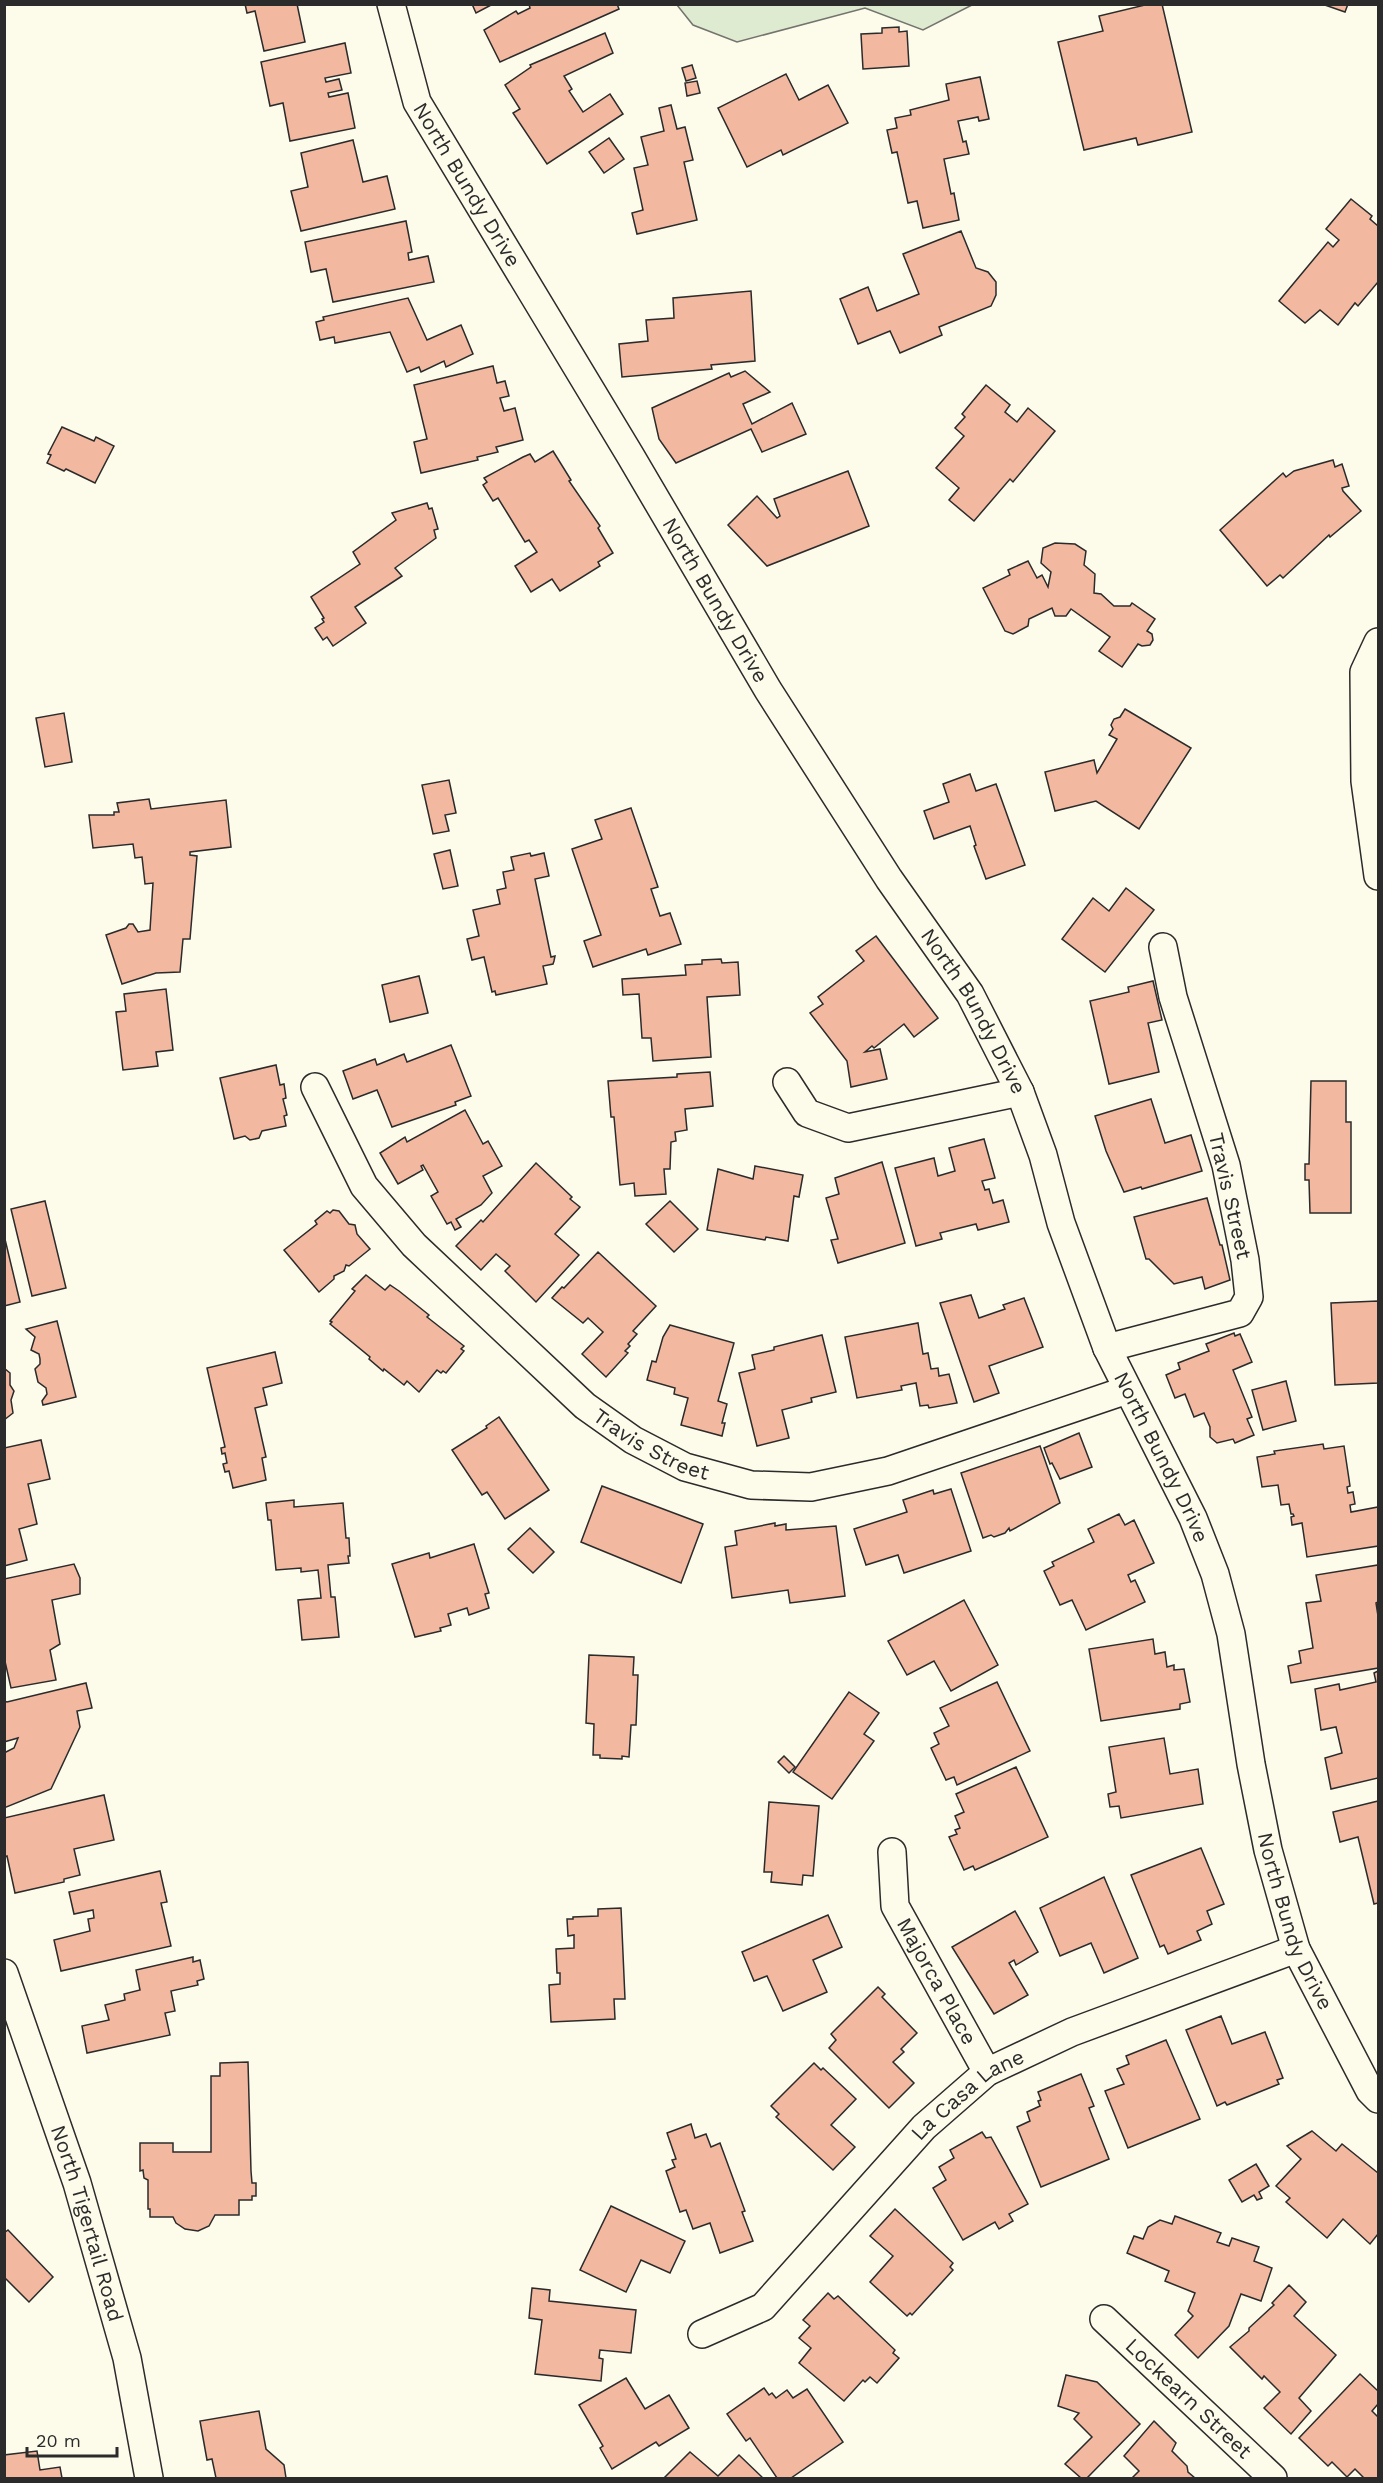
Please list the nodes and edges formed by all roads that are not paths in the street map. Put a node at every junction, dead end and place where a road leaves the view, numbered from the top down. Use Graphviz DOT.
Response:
graph roads {
  1 [pos="391,4"];
  2 [pos="1378,642"];
  3 [pos="1372,783"];
  4 [pos="1378,876"];
  5 [pos="1163,947"];
  6 [pos="787,1082"];
  7 [pos="315,1087"];
  8 [pos="1020,1092"];
  9 [pos="1107,1348"];
  10 [pos="1127,1390"];
  11 [pos="892,1852"];
  12 [pos="1296,1949"];
  13 [pos="4,1973"];
  14 [pos="987,2072"];
  15 [pos="1378,2098"];
  16 [pos="1104,2319"];
  17 [pos="702,2334"];
  18 [pos="149,2478"];
  19 [pos="1273,2478"];
  1 -- 8 [label="street, North Bundy Drive"];
  2 -- 3 [label="street"];
  3 -- 4 [label="street"];
  5 -- 9 [label="street, Travis Street"];
  6 -- 8 [label="street"];
  7 -- 10 [label="street, Travis Street"];
  8 -- 9 [label="street, North Bundy Drive"];
  9 -- 10 [label="street, North Bundy Drive"];
  10 -- 12 [label="street, North Bundy Drive"];
  11 -- 14 [label="street, Majorca Place"];
  12 -- 14 [label="street, La Casa Lane"];
  12 -- 15 [label="street, North Bundy Drive"];
  13 -- 18 [label="street, North Tigertail Road"];
  14 -- 17 [label="street, La Casa Lane"];
  16 -- 19 [label="street, Lockearn Street"];
}
